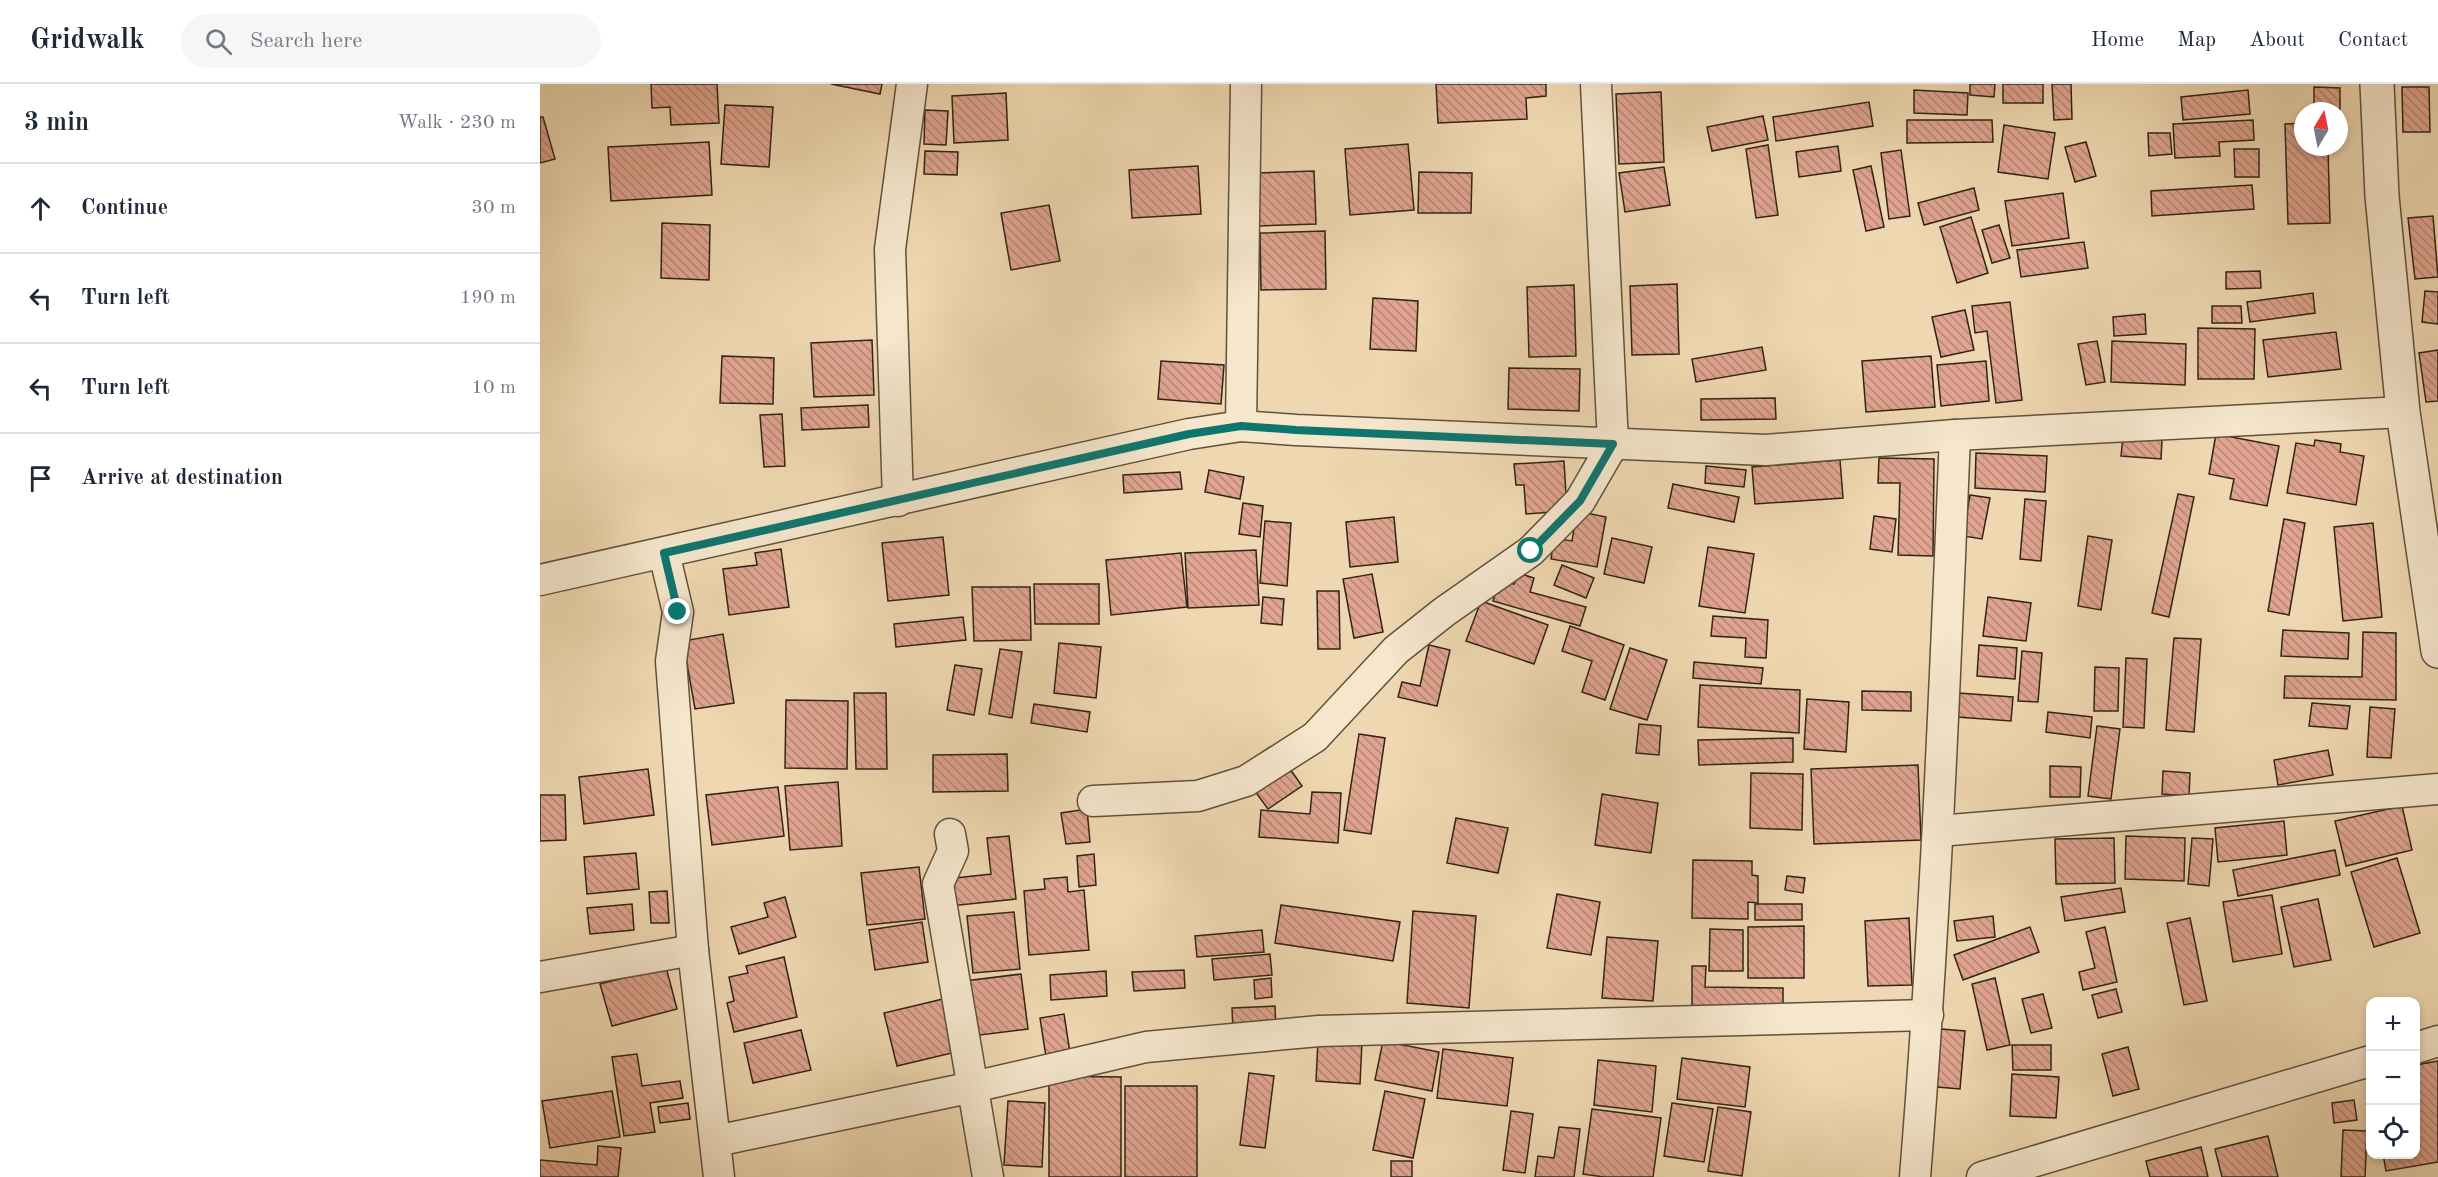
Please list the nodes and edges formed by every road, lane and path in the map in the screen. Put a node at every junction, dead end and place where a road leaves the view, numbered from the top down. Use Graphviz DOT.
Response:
graph roads {
  1 [pos="912,84"];
  2 [pos="1246,84"];
  3 [pos="1596,84"];
  4 [pos="2377,84"];
  5 [pos="2403,412"];
  6 [pos="1241,426"];
  7 [pos="1955,435"];
  8 [pos="1613,444"];
  9 [pos="897,501"];
  10 [pos="664,553"];
  11 [pos="540,580"];
  12 [pos="2438,651"];
  13 [pos="2438,789"];
  14 [pos="1093,801"];
  15 [pos="1939,831"];
  16 [pos="950,834"];
  17 [pos="693,950"];
  18 [pos="540,977"];
  19 [pos="1928,1016"];
  20 [pos="2438,1041"];
  21 [pos="2420,1046"];
  22 [pos="2366,1062"];
  23 [pos="973,1087"];
  24 [pos="716,1141"];
  25 [pos="719,1177"];
  26 [pos="988,1177"];
  27 [pos="1915,1177"];
  28 [pos="1982,1177"];
  1 -- 9 [label="street"];
  2 -- 6 [label="street"];
  3 -- 8 [label="street"];
  4 -- 5 [label="street"];
  5 -- 7 [label="street"];
  5 -- 12 [label="street"];
  6 -- 8 [label="street"];
  6 -- 9 [label="street"];
  7 -- 8 [label="street"];
  7 -- 15 [label="street"];
  8 -- 14 [label="street"];
  9 -- 10 [label="street"];
  10 -- 11 [label="street"];
  10 -- 17 [label="street"];
  13 -- 15 [label="street"];
  15 -- 19 [label="street"];
  16 -- 23 [label="street"];
  17 -- 18 [label="street"];
  17 -- 24 [label="street"];
  19 -- 23 [label="street"];
  19 -- 27 [label="street"];
  20 -- 21 [label="street"];
  22 -- 28 [label="street"];
  23 -- 24 [label="street"];
  23 -- 26 [label="street"];
  24 -- 25 [label="street"];
}
